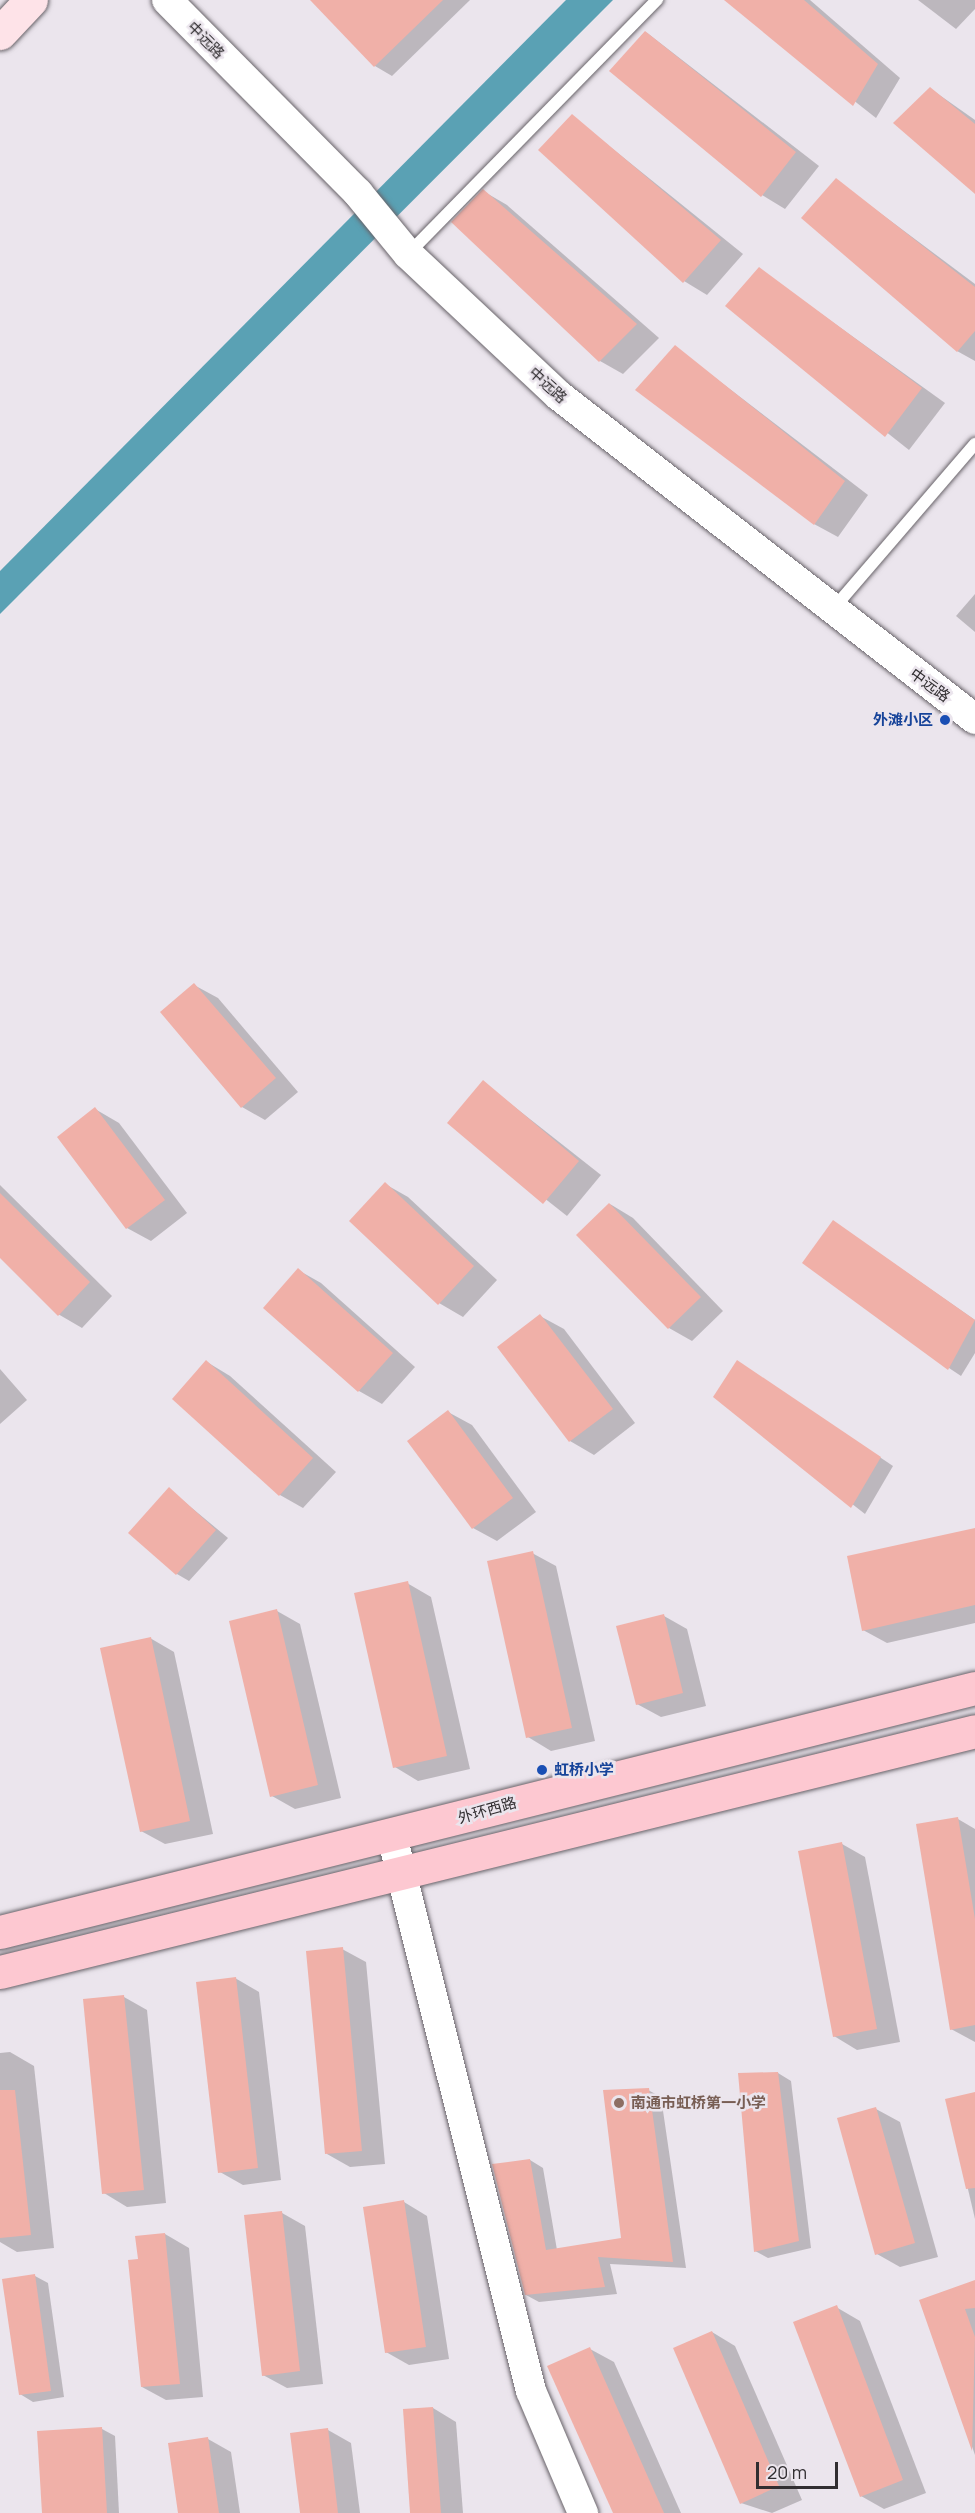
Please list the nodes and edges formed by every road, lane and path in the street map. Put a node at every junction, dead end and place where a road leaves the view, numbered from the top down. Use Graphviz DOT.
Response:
graph roads {
  1 [pos="31,0"];
  2 [pos="167,0"];
  3 [pos="657,0"];
  4 [pos="0,33"];
  5 [pos="401,244"];
  6 [pos="975,444"];
  7 [pos="832,610"];
  8 [pos="975,718"];
  9 [pos="975,1688"];
  10 [pos="975,1731"];
  11 [pos="392,1836"];
  12 [pos="402,1872"];
  13 [pos="0,1932"];
  14 [pos="0,1972"];
  15 [pos="583,2513"];
  1 -- 4 [label="main road"];
  2 -- 5 [label="street, 中远路"];
  3 -- 5 [label="lane"];
  5 -- 7 [label="street, 中远路"];
  6 -- 7 [label="lane"];
  7 -- 8 [label="street, 中远路"];
  9 -- 11 [label="main road, 外环西路"];
  10 -- 12 [label="main road"];
  11 -- 12 [label="street"];
  11 -- 13 [label="main road, 外环西路"];
  12 -- 14 [label="main road"];
  12 -- 15 [label="street"];
}
